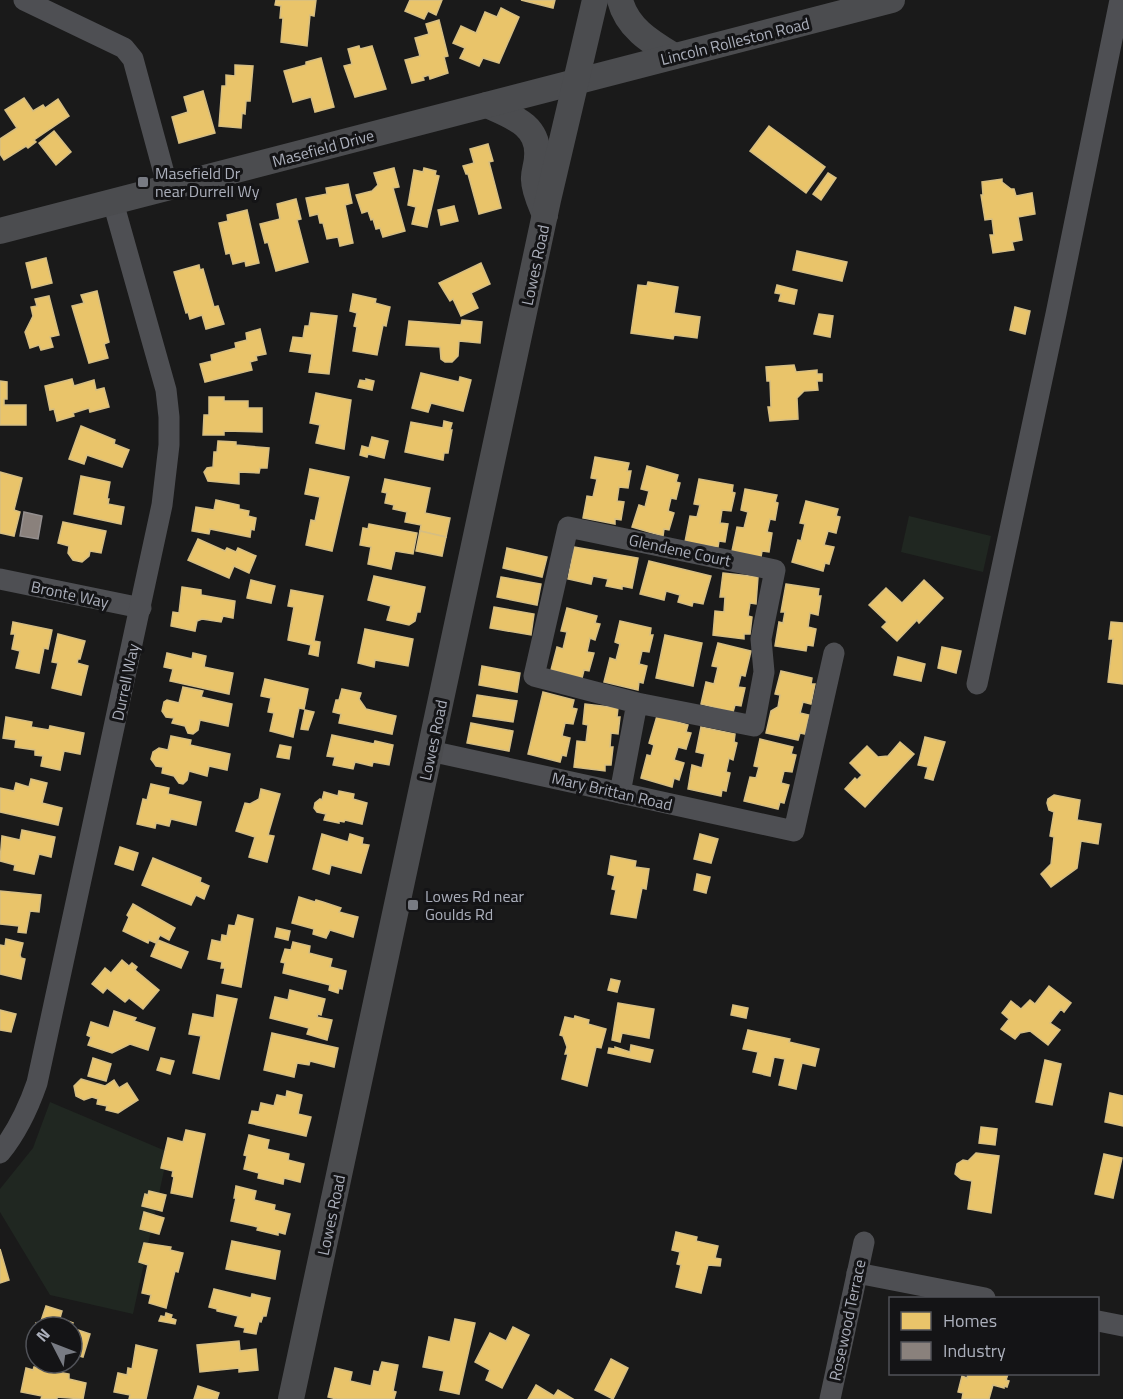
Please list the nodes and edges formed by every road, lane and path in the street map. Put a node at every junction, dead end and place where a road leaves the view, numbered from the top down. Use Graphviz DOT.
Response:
graph roads {
  1 [pos="24,0"];
  2 [pos="594,0"];
  3 [pos="620,0"];
  4 [pos="892,0"];
  5 [pos="1120,0"];
  6 [pos="674,56"];
  7 [pos="577,82"];
  8 [pos="487,105"];
  9 [pos="168,188"];
  10 [pos="113,202"];
  11 [pos="545,216"];
  12 [pos="0,231"];
  13 [pos="0,579"];
  14 [pos="141,608"];
  15 [pos="834,653"];
  16 [pos="977,684"];
  17 [pos="638,703"];
  18 [pos="430,751"];
  19 [pos="620,793"];
  20 [pos="0,1153"];
  21 [pos="864,1242"];
  22 [pos="857,1273"];
  23 [pos="975,1297"];
  24 [pos="1099,1321"];
  25 [pos="1123,1326"];
  26 [pos="291,1399"];
  27 [pos="830,1399"];
  1 -- 9 [label="street"];
  2 -- 7 [label="main road, Lowes Road"];
  3 -- 6 [label="main road"];
  4 -- 6 [label="main road, Lincoln Rolleston Road"];
  5 -- 16 [label="street"];
  6 -- 7 [label="main road, Lincoln Rolleston Road"];
  7 -- 8 [label="main road, Masefield Drive"];
  7 -- 11 [label="main road, Lowes Road"];
  8 -- 9 [label="main road, Masefield Drive"];
  8 -- 11 [label="main road"];
  9 -- 10 [label="main road, Masefield Drive"];
  10 -- 12 [label="main road, Masefield Drive"];
  10 -- 14 [label="street, Durrell Way"];
  11 -- 18 [label="main road, Lowes Road"];
  13 -- 14 [label="street, Bronte Way"];
  14 -- 20 [label="street, Durrell Way"];
  15 -- 19 [label="street, Mary Brittan Road"];
  17 -- 17 [label="street, Glendene Court"];
  17 -- 19 [label="street"];
  18 -- 19 [label="street, Mary Brittan Road"];
  18 -- 26 [label="main road, Lowes Road"];
  21 -- 22 [label="street, Rosewood Terrace"];
  22 -- 23 [label="street"];
  22 -- 27 [label="street, Rosewood Terrace"];
  24 -- 25 [label="street"];
}
